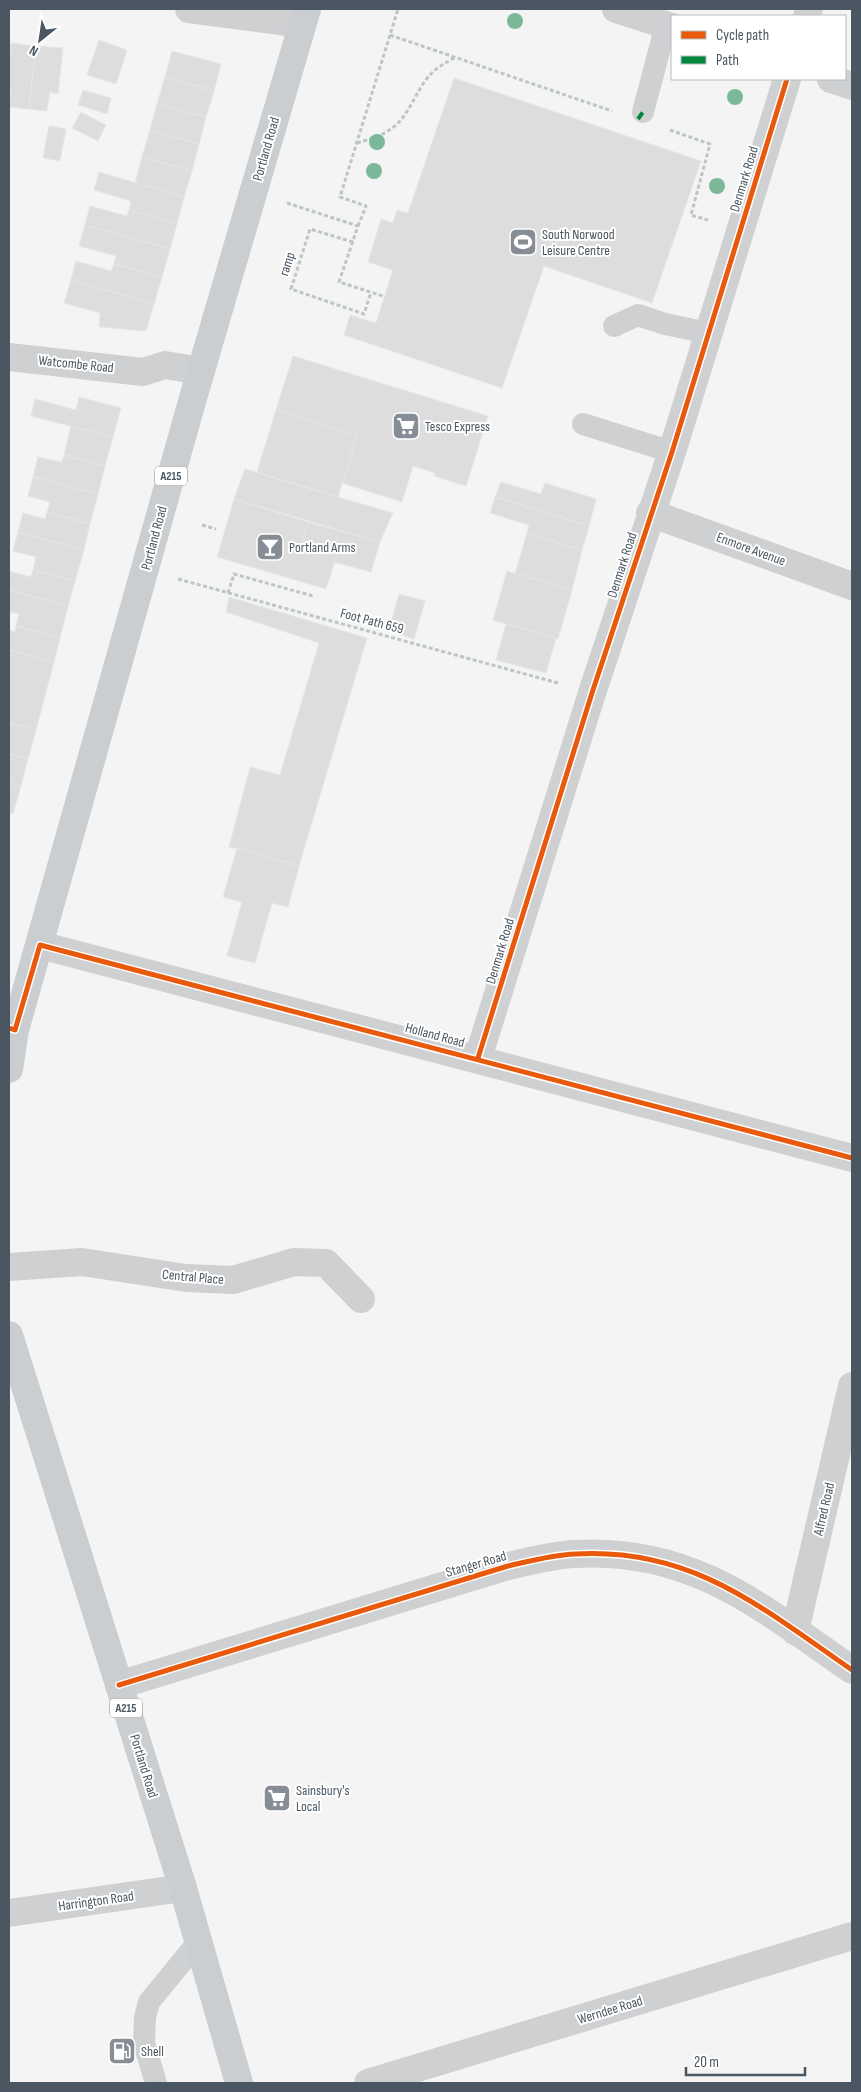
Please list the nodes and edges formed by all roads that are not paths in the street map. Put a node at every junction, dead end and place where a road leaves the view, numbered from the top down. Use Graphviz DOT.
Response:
graph roads {
  1 [pos="189,9"];
  2 [pos="616,9"];
  3 [pos="304,16"];
  4 [pos="669,26"];
  5 [pos="787,80"];
  6 [pos="834,80"];
  7 [pos="852,86"];
  8 [pos="643,112"];
  9 [pos="614,326"];
  10 [pos="708,333"];
  11 [pos="9,357"];
  12 [pos="201,371"];
  13 [pos="583,424"];
  14 [pos="672,452"];
  15 [pos="650,513"];
  16 [pos="852,586"];
  17 [pos="40,944"];
  18 [pos="12,1029"];
  19 [pos="478,1058"];
  20 [pos="9,1069"];
  21 [pos="852,1158"];
  22 [pos="9,1267"];
  23 [pos="361,1300"];
  24 [pos="9,1335"];
  25 [pos="852,1386"];
  26 [pos="17,1392"];
  27 [pos="795,1631"];
  28 [pos="852,1670"];
  29 [pos="119,1685"];
  30 [pos="183,1888"];
  31 [pos="9,1913"];
  32 [pos="852,1936"];
  33 [pos="199,1941"];
  34 [pos="156,2083"];
  35 [pos="239,2083"];
  36 [pos="368,2083"];
  1 -- 3 [label="street"];
  2 -- 4 [label="street"];
  3 -- 12 [label="main road, Portland Road / A215"];
  4 -- 8 [label="lane"];
  5 -- 10 [label="street, Denmark Road"];
  6 -- 7 [label="street"];
  9 -- 10 [label="lane"];
  10 -- 14 [label="street, Denmark Road"];
  11 -- 12 [label="street, Watcombe Road"];
  12 -- 17 [label="main road, Portland Road / A215"];
  13 -- 14 [label="lane"];
  14 -- 15 [label="street, Denmark Road"];
  15 -- 16 [label="street, Enmore Avenue"];
  15 -- 19 [label="street, Denmark Road"];
  17 -- 18 [label="main road, Portland Road / A215"];
  17 -- 19 [label="street, Holland Road"];
  18 -- 20 [label="main road, Portland Road / A215"];
  19 -- 21 [label="street, Holland Road"];
  22 -- 23 [label="street, Central Place"];
  24 -- 26 [label="main road, Portland Road / A215"];
  25 -- 27 [label="street, Alfred Road"];
  26 -- 29 [label="main road, Portland Road / A215"];
  27 -- 28 [label="street, Stanger Road"];
  27 -- 29 [label="street, Stanger Road"];
  29 -- 30 [label="main road, Portland Road / A215"];
  30 -- 31 [label="street, Harrington Road"];
  30 -- 33 [label="main road, Portland Road / A215"];
  32 -- 36 [label="street, Werndee Road"];
  33 -- 34 [label="lane"];
  33 -- 35 [label="main road, Portland Road / A215"];
}
